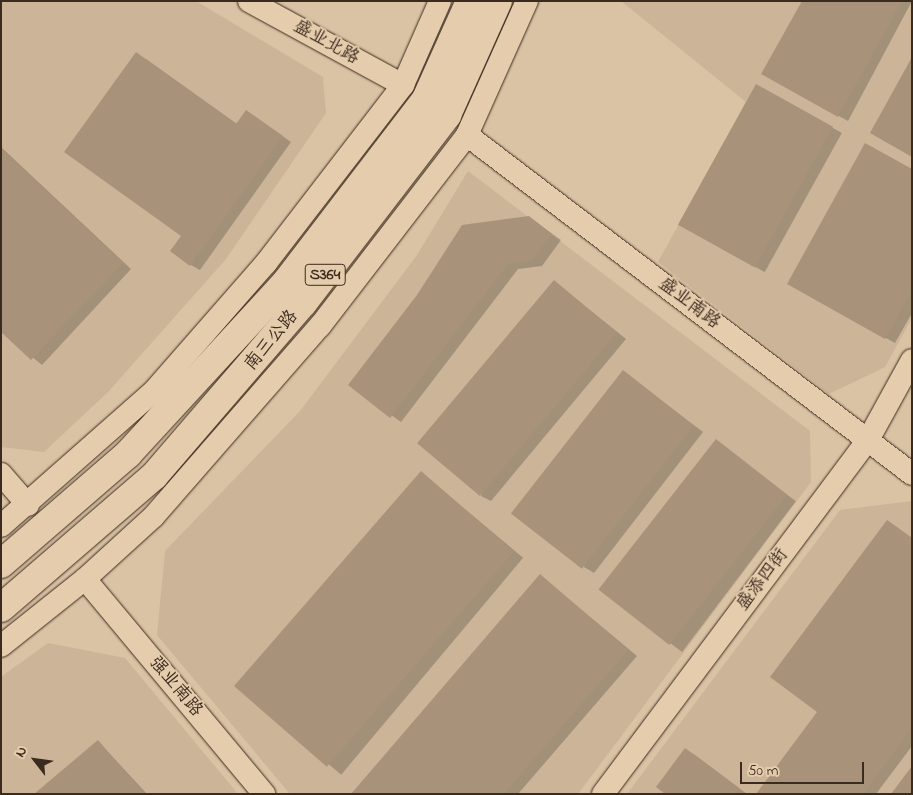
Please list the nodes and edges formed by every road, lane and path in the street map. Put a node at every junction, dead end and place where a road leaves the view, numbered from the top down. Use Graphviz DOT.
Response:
graph roads {
  1 [pos="250,1"];
  2 [pos="440,1"];
  3 [pos="470,1"];
  4 [pos="498,1"];
  5 [pos="527,1"];
  6 [pos="403,85"];
  7 [pos="467,135"];
  8 [pos="912,360"];
  9 [pos="868,440"];
  10 [pos="1,474"];
  11 [pos="912,474"];
  12 [pos="28,505"];
  13 [pos="1,526"];
  14 [pos="1,564"];
  15 [pos="85,579"];
  16 [pos="1,608"];
  17 [pos="1,646"];
  18 [pos="264,794"];
  19 [pos="603,794"];
  1 -- 6 [label="street, 盛业北路"];
  2 -- 6 [label="street"];
  3 -- 14 [label="highway, 南三公路 / S364"];
  4 -- 16 [label="highway, 南三公路 / S364"];
  5 -- 7 [label="street"];
  6 -- 12 [label="street"];
  7 -- 9 [label="street, 盛业南路"];
  7 -- 15 [label="street"];
  8 -- 9 [label="street, 盛添四街"];
  9 -- 11 [label="street, 盛业南路"];
  9 -- 19 [label="street, 盛添四街"];
  10 -- 12 [label="street"];
  12 -- 13 [label="street"];
  15 -- 17 [label="street"];
  15 -- 18 [label="street, 强业南路"];
}
